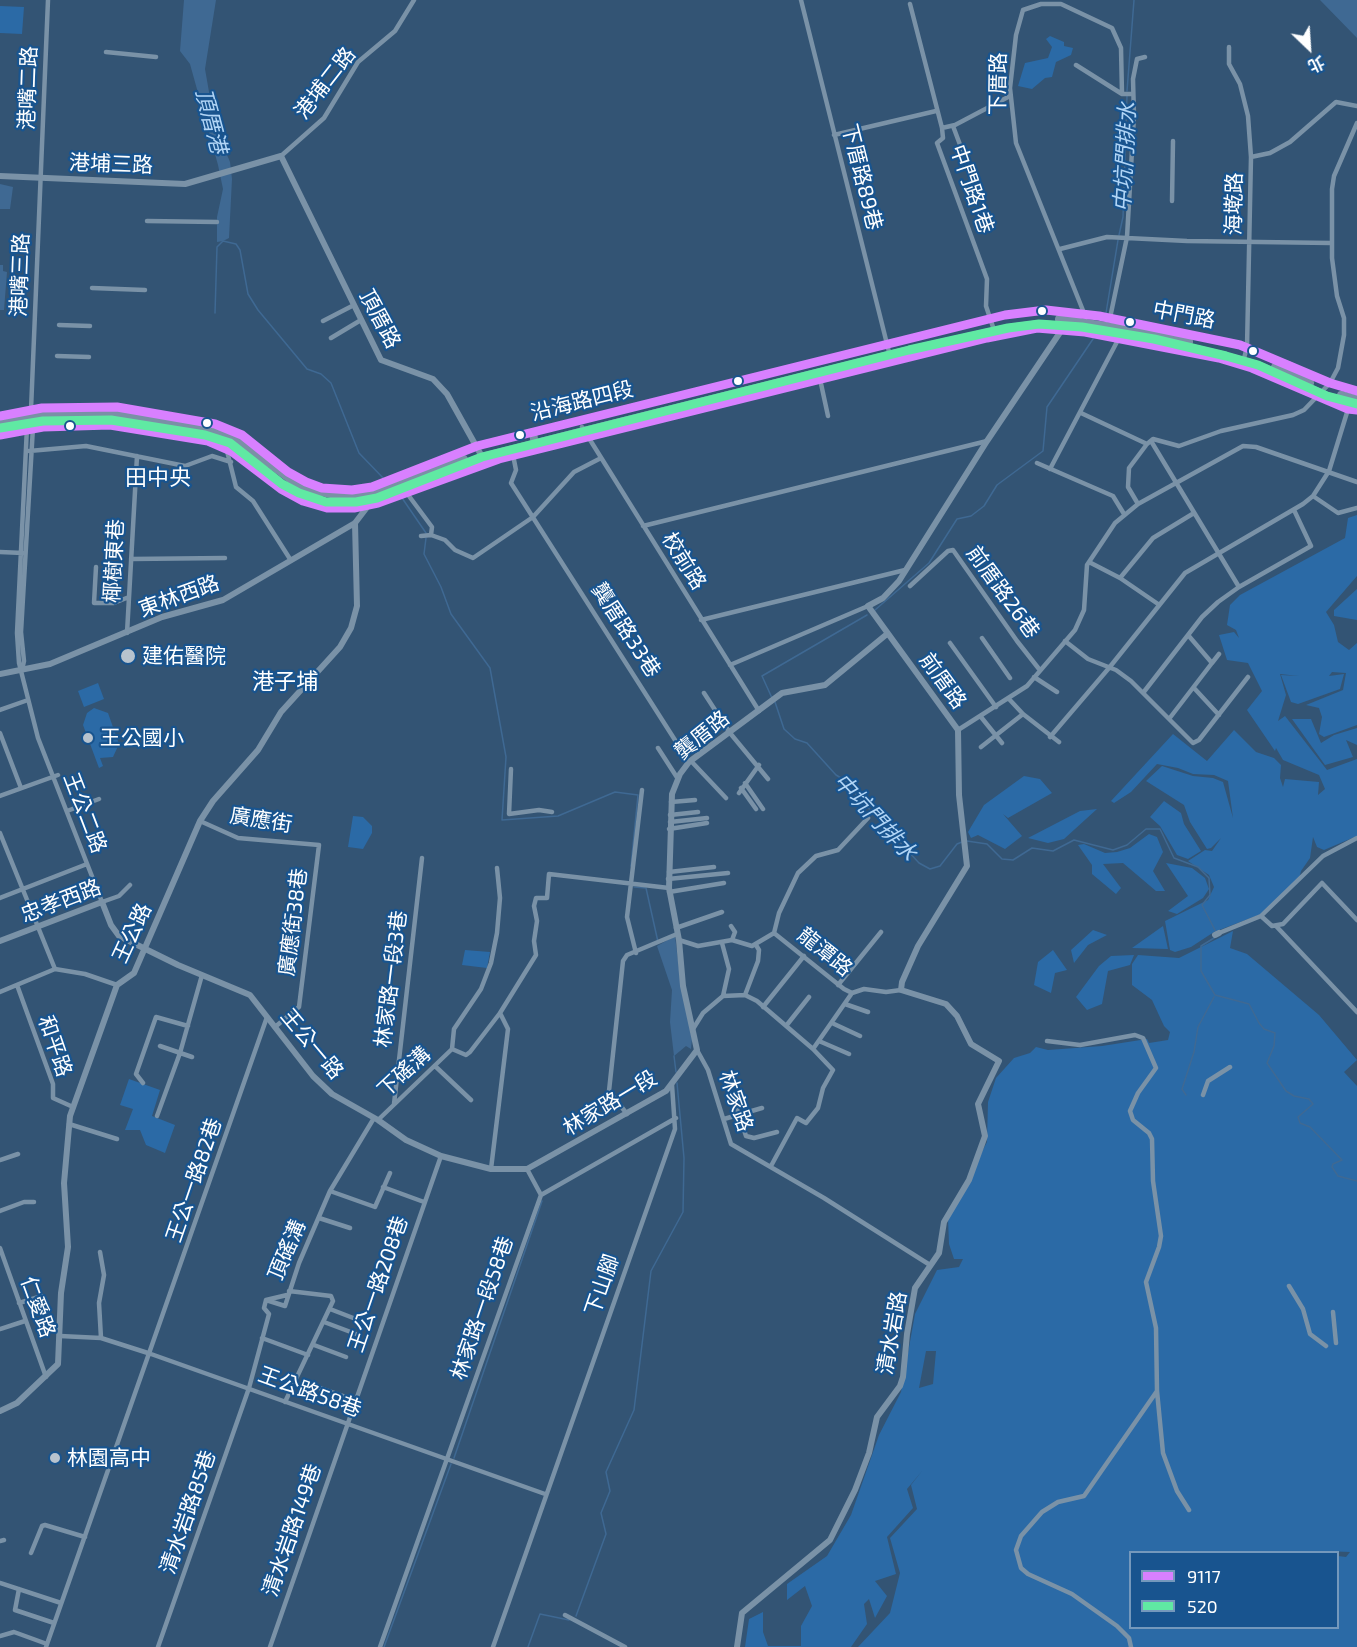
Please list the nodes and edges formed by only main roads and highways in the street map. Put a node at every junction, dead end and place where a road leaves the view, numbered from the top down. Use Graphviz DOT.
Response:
graph roads {
  1 [pos="1068,324"];
  2 [pos="1243,361"];
  3 [pos="685,403"];
  4 [pos="1353,404"];
  5 [pos="30,421"];
  6 [pos="0,422"];
  7 [pos="0,429"];
  8 [pos="584,431"];
  9 [pos="224,437"];
  10 [pos="481,455"];
  11 [pos="366,497"];
  1 -- 2 [label="main road, 中門路"];
  1 -- 2 [label="main road, 中門路"];
  1 -- 3 [label="main road, 中門路"];
  2 -- 4 [label="main road, 中門路"];
  3 -- 8 [label="main road, 沿海路四段"];
  5 -- 6 [label="main road"];
  5 -- 7 [label="main road"];
  5 -- 9 [label="main road, 沿海路四段"];
  8 -- 10 [label="main road, 沿海路四段"];
  8 -- 10 [label="main road, 沿海路四段"];
  9 -- 11 [label="main road, 沿海路四段"];
  9 -- 11 [label="main road, 沿海路四段"];
  10 -- 11 [label="main road, 沿海路四段"];
}
